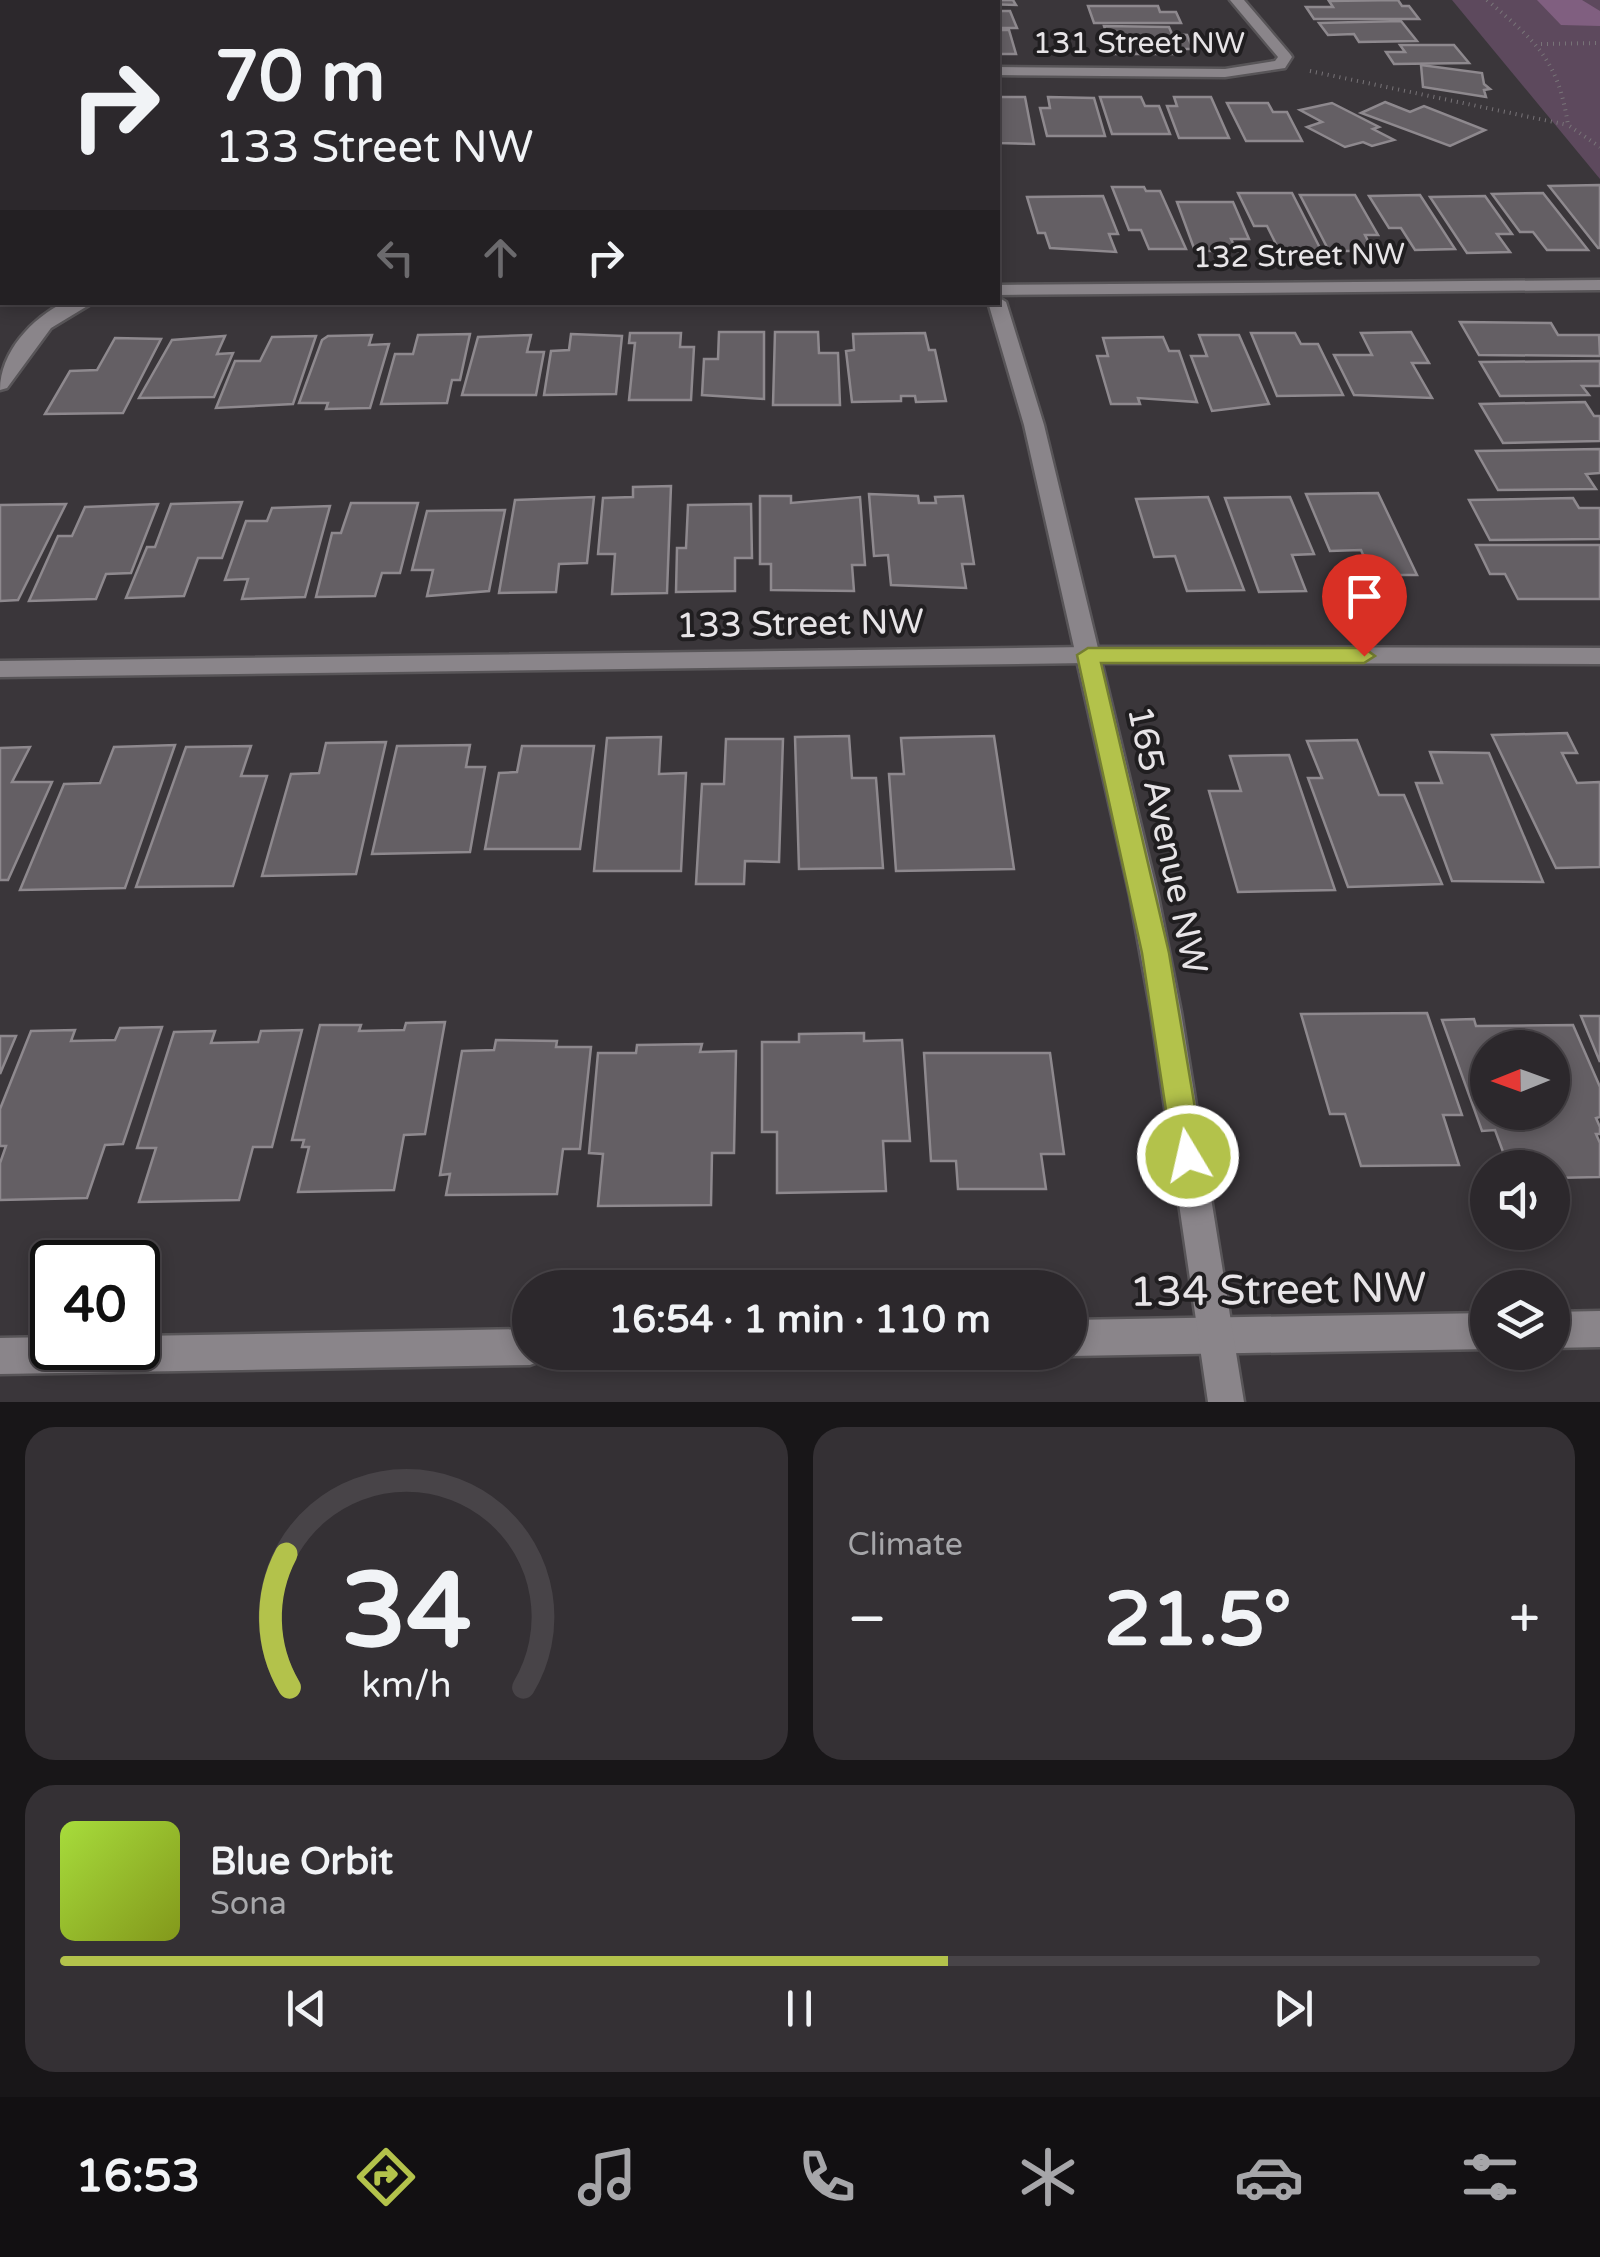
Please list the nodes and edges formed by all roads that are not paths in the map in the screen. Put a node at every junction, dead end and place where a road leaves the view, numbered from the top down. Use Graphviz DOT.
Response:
graph roads {
  1 [pos="1237,0"];
  2 [pos="1000,71"];
  3 [pos="1600,285"];
  4 [pos="1000,290"];
  5 [pos="79,305"];
  6 [pos="997,305"];
  7 [pos="0,384"];
  8 [pos="1088,655"];
  9 [pos="1600,656"];
  10 [pos="0,669"];
  11 [pos="1600,1329"];
  12 [pos="1570,1330"];
  13 [pos="1470,1331"];
  14 [pos="1216,1336"];
  15 [pos="1087,1338"];
  16 [pos="512,1347"];
  17 [pos="0,1356"];
  18 [pos="1226,1402"];
  1 -- 2 [label="street, 131 Street NW"];
  3 -- 4 [label="street, 132 Street NW"];
  5 -- 7 [label="street"];
  6 -- 8 [label="street, 165 Avenue NW"];
  8 -- 9 [label="street, 133 Street NW"];
  8 -- 10 [label="street, 133 Street NW"];
  8 -- 14 [label="street, 165 Avenue NW"];
  11 -- 12 [label="street"];
  13 -- 14 [label="street, 134 Street NW"];
  14 -- 15 [label="street, 134 Street NW"];
  14 -- 18 [label="street, 165 Avenue NW"];
  16 -- 17 [label="street"];
}
